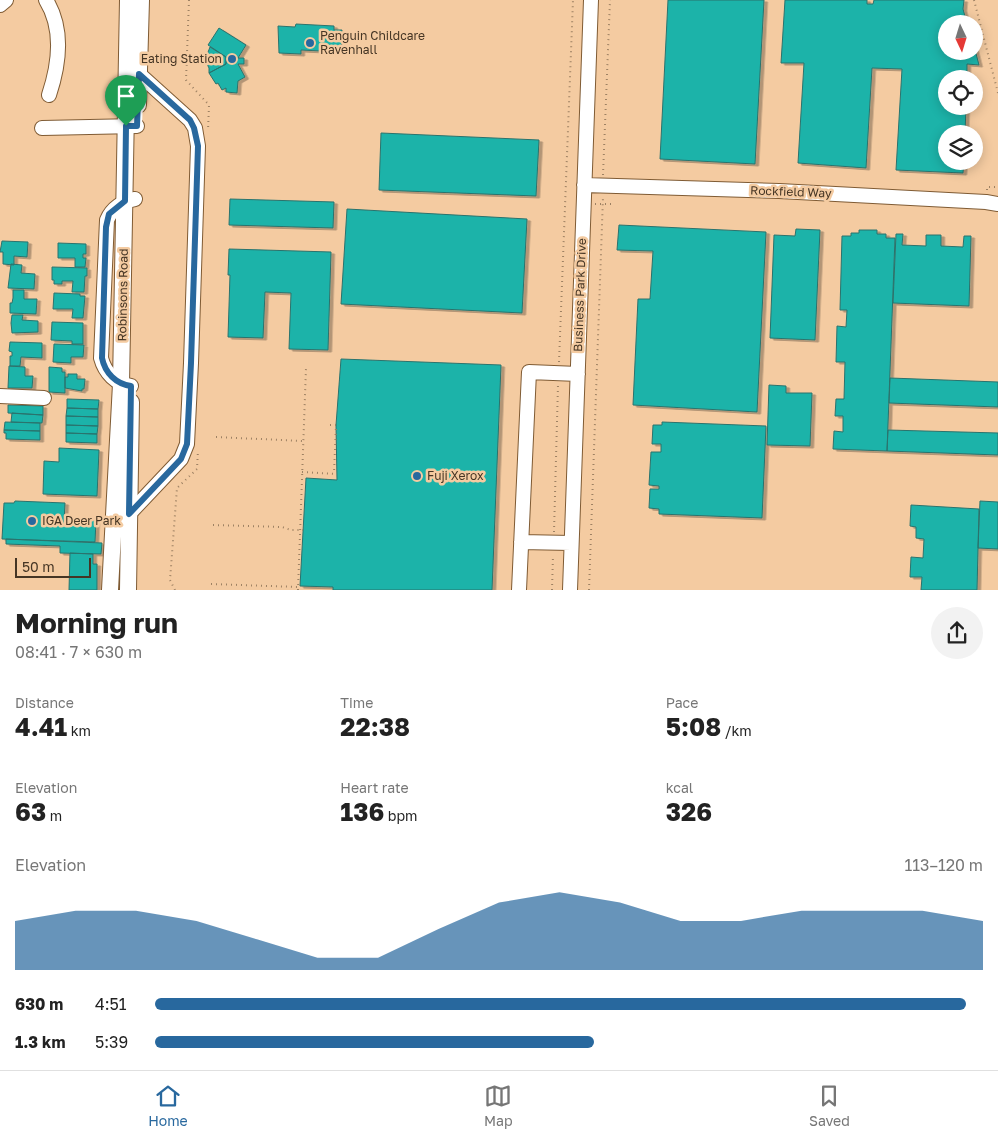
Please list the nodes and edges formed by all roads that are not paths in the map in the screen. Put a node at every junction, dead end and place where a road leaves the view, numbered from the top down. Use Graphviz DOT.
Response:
graph roads {
  1 [pos="6,0"];
  2 [pos="46,0"];
  3 [pos="128,0"];
  4 [pos="141,0"];
  5 [pos="591,0"];
  6 [pos="0,5"];
  7 [pos="139,74"];
  8 [pos="49,95"];
  9 [pos="132,126"];
  10 [pos="42,128"];
  11 [pos="584,185"];
  12 [pos="998,204"];
  13 [pos="578,374"];
  14 [pos="126,385"];
  15 [pos="0,396"];
  16 [pos="18,397"];
  17 [pos="44,398"];
  18 [pos="0,402"];
  19 [pos="129,514"];
  20 [pos="521,542"];
  21 [pos="571,543"];
  22 [pos="110,590"];
  23 [pos="128,590"];
  24 [pos="519,590"];
  25 [pos="570,590"];
  1 -- 6 [label="street"];
  2 -- 8 [label="street"];
  3 -- 9 [label="main road, Robinsons Road"];
  4 -- 7 [label="main road, Robinsons Road"];
  5 -- 11 [label="street, Business Park Drive"];
  7 -- 9 [label="main road, Robinsons Road"];
  7 -- 19 [label="street"];
  9 -- 10 [label="street"];
  9 -- 14 [label="main road, Robinsons Road"];
  11 -- 12 [label="street, Rockfield Way"];
  11 -- 13 [label="street, Business Park Drive"];
  13 -- 20 [label="street"];
  13 -- 21 [label="street, Business Park Drive"];
  14 -- 19 [label="main road, Robinsons Road"];
  14 -- 22 [label="main road, Robinsons Road"];
  15 -- 16 [label="street"];
  16 -- 17 [label="street"];
  16 -- 18 [label="street"];
  19 -- 23 [label="main road, Robinsons Road"];
  20 -- 21 [label="street"];
  20 -- 24 [label="street"];
  21 -- 25 [label="street, Business Park Drive"];
}
